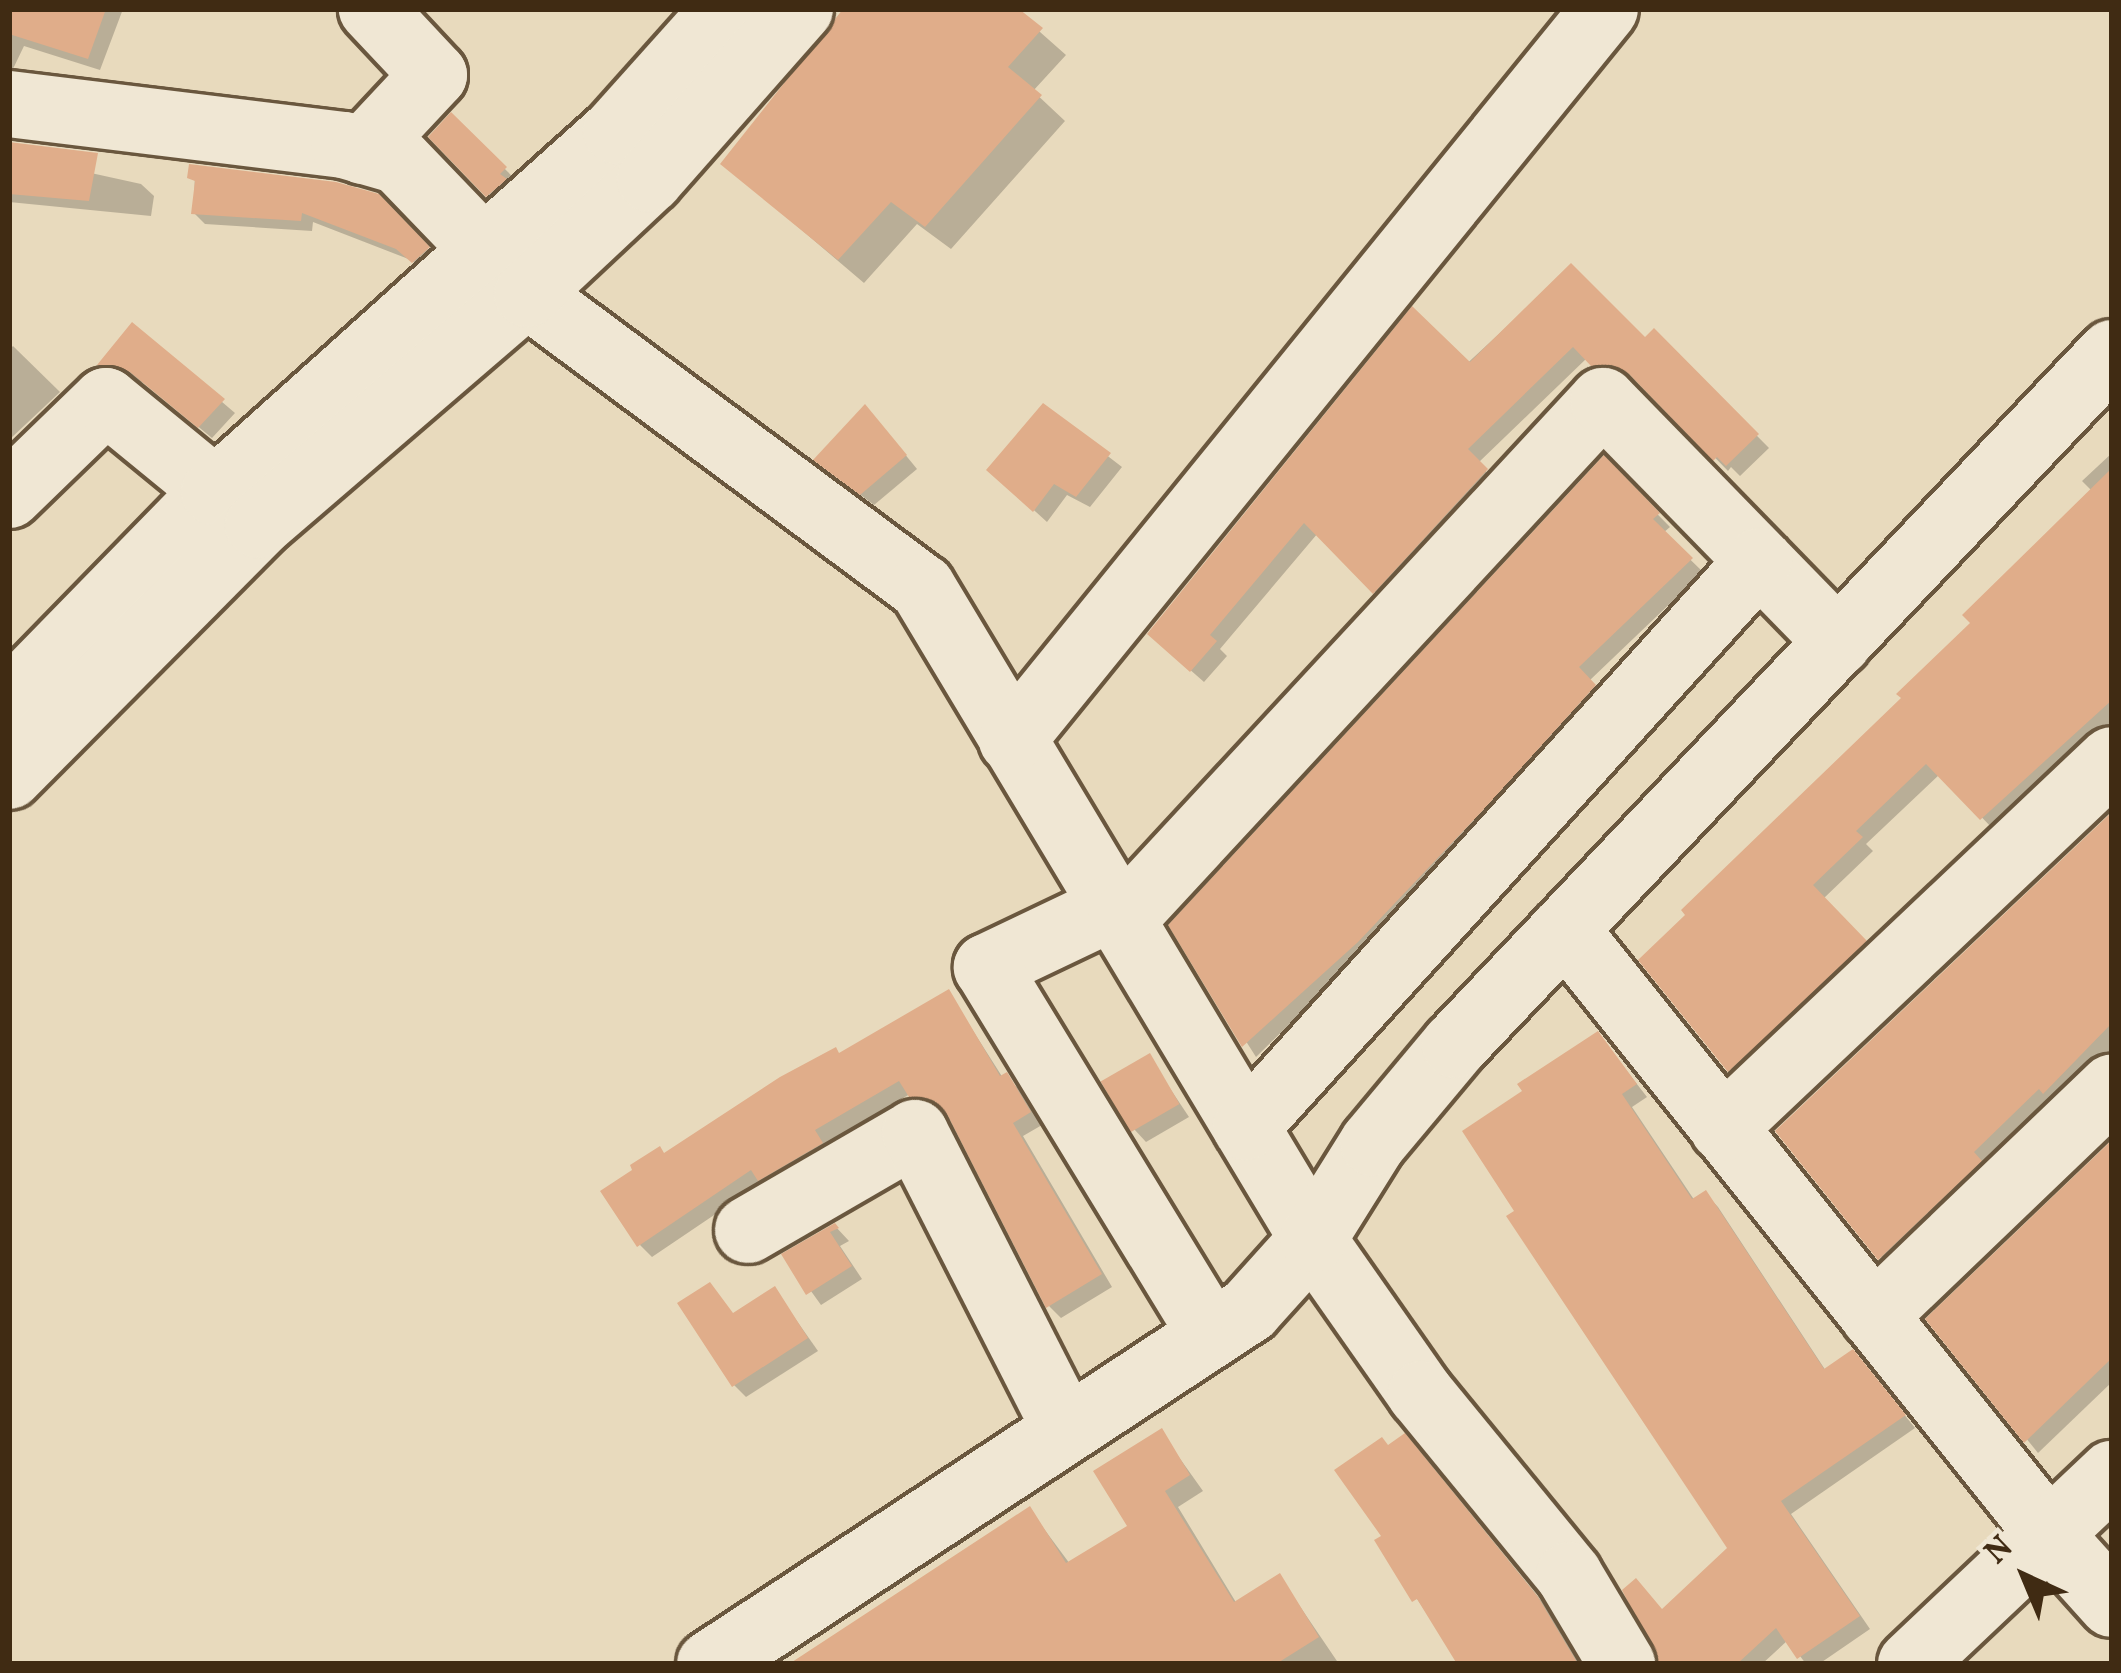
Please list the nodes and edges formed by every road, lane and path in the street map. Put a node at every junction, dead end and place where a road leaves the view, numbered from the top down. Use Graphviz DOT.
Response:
graph roads {
  1 [pos="372,9"];
  2 [pos="724,9"];
  3 [pos="800,9"];
  4 [pos="1605,9"];
  5 [pos="9,104"];
  6 [pos="363,151"];
  7 [pos="505,271"];
  8 [pos="2112,352"];
  9 [pos="2112,418"];
  10 [pos="9,495"];
  11 [pos="235,508"];
  12 [pos="1759,561"];
  13 [pos="1838,642"];
  14 [pos="9,702"];
  15 [pos="1012,740"];
  16 [pos="2112,760"];
  17 [pos="9,776"];
  18 [pos="1117,914"];
  19 [pos="1579,947"];
  20 [pos="1403,949"];
  21 [pos="1478,1021"];
  22 [pos="2112,1088"];
  23 [pos="1246,1127"];
  24 [pos="1723,1128"];
  25 [pos="748,1230"];
  26 [pos="1324,1256"];
  27 [pos="1874,1316"];
  28 [pos="1211,1334"];
  29 [pos="1066,1429"];
  30 [pos="2112,1474"];
  31 [pos="2049,1534"];
  32 [pos="2112,1604"];
  33 [pos="724,1661"];
  34 [pos="1622,1664"];
  35 [pos="1911,1664"];
  1 -- 6 [label="street"];
  2 -- 7 [label="street"];
  3 -- 7 [label="street"];
  4 -- 15 [label="street"];
  5 -- 6 [label="street"];
  6 -- 7 [label="street"];
  7 -- 11 [label="street"];
  7 -- 15 [label="street"];
  8 -- 13 [label="street"];
  9 -- 19 [label="street"];
  10 -- 11 [label="street"];
  11 -- 14 [label="street"];
  11 -- 17 [label="street"];
  12 -- 13 [label="street"];
  12 -- 18 [label="street"];
  12 -- 20 [label="street"];
  13 -- 19 [label="street"];
  15 -- 18 [label="street"];
  16 -- 24 [label="street"];
  18 -- 23 [label="street"];
  18 -- 28 [label="street"];
  19 -- 21 [label="street"];
  19 -- 24 [label="street"];
  19 -- 26 [label="street"];
  20 -- 21 [label="street"];
  20 -- 23 [label="street"];
  21 -- 26 [label="street"];
  22 -- 27 [label="street"];
  23 -- 26 [label="street"];
  24 -- 27 [label="street"];
  25 -- 29 [label="street"];
  26 -- 28 [label="street"];
  26 -- 34 [label="street"];
  27 -- 31 [label="street"];
  28 -- 29 [label="street"];
  29 -- 33 [label="street"];
  30 -- 31 [label="street"];
  31 -- 32 [label="street"];
  31 -- 35 [label="street"];
}
